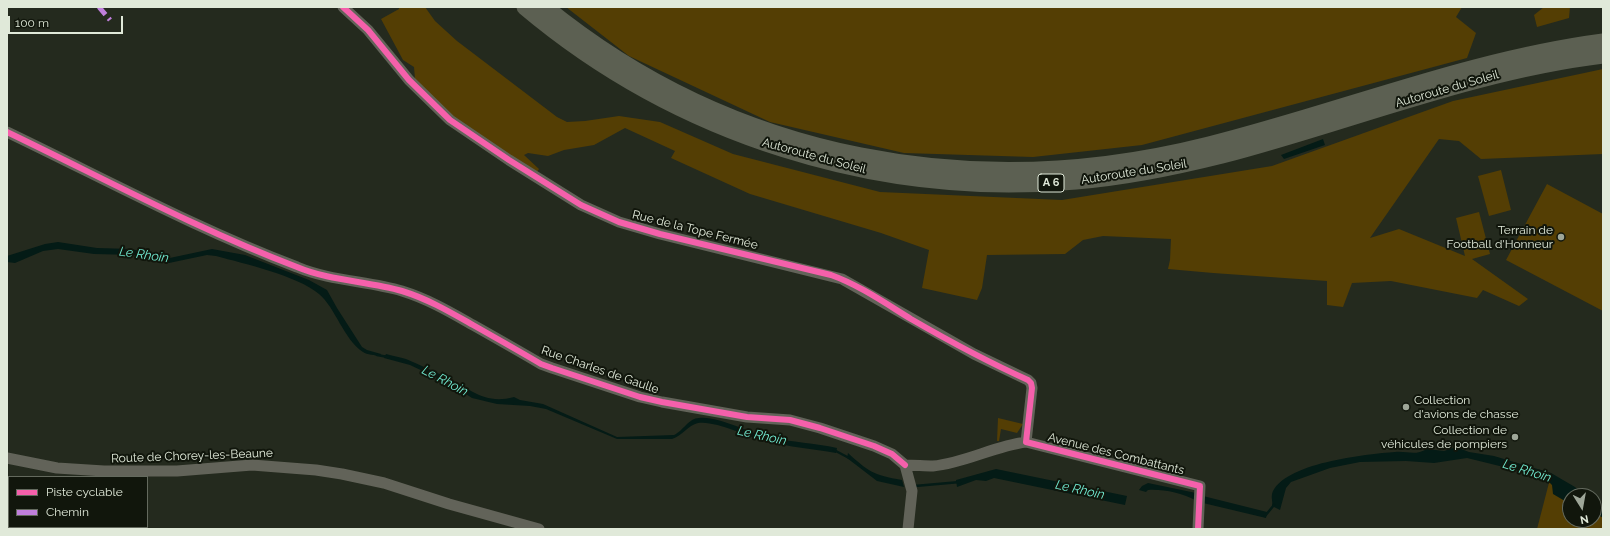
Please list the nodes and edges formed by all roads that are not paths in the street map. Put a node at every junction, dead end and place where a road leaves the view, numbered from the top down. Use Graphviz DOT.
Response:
graph roads {
  1 [pos="343,7"];
  2 [pos="524,7"];
  3 [pos="545,7"];
  4 [pos="1603,42"];
  5 [pos="1603,55"];
  6 [pos="7,132"];
  7 [pos="1026,442"];
  8 [pos="7,458"];
  9 [pos="905,465"];
  10 [pos="539,529"];
  11 [pos="908,529"];
  12 [pos="1198,529"];
  1 -- 7 [label="street, Rue de la Tope Fermée"];
  2 -- 5 [label="highway, Autoroute du Soleil / A 6"];
  3 -- 4 [label="highway, Autoroute du Soleil / A 6"];
  6 -- 9 [label="street, Rue Charles de Gaulle"];
  7 -- 9 [label="street, Avenue des Combattants"];
  7 -- 12 [label="street, Avenue des Combattants"];
  8 -- 10 [label="street, Route de Chorey-les-Beaune"];
  9 -- 11 [label="street"];
}
